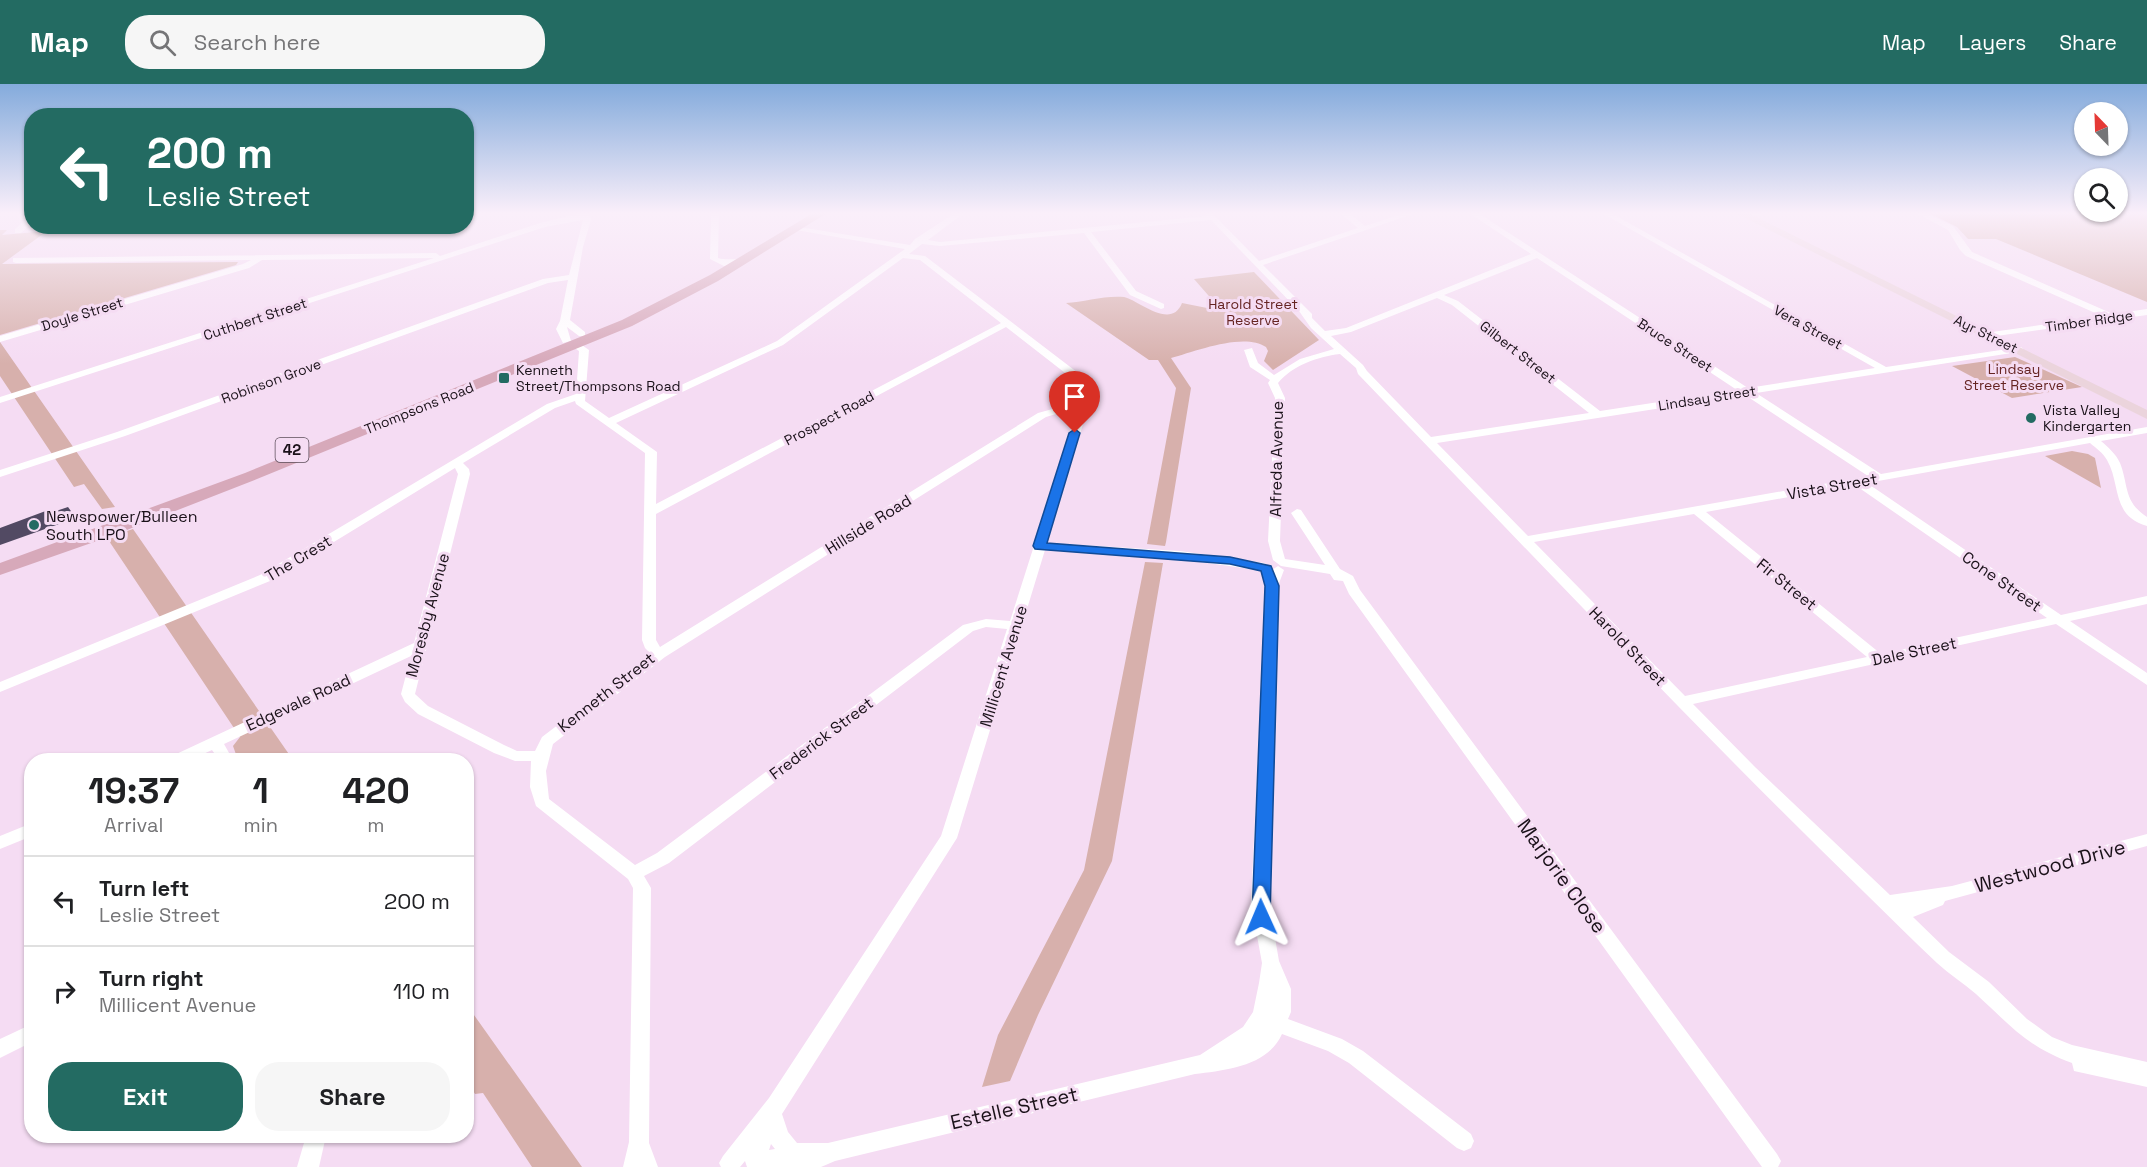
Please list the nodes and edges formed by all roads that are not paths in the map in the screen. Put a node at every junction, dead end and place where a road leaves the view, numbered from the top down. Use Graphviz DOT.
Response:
graph roads {
  1 [pos="251,264"];
  2 [pos="424,264"];
  3 [pos="575,264"];
  4 [pos="723,264"];
  5 [pos="732,264"];
  6 [pos="890,264"];
  7 [pos="927,264"];
  8 [pos="1111,264"];
  9 [pos="1257,264"];
  10 [pos="1515,264"];
  11 [pos="1550,264"];
  12 [pos="1696,264"];
  13 [pos="1843,264"];
  14 [pos="1992,264"];
  15 [pos="572,278"];
  16 [pos="1435,294"];
  17 [pos="1161,306"];
  18 [pos="2147,312"];
  19 [pos="2112,317"];
  20 [pos="565,321"];
  21 [pos="1006,324"];
  22 [pos="1325,334"];
  23 [pos="1989,335"];
  24 [pos="0,339"];
  25 [pos="575,340"];
  26 [pos="1250,350"];
  27 [pos="1341,350"];
  28 [pos="2014,350"];
  29 [pos="1885,370"];
  30 [pos="1275,379"];
  31 [pos="1746,392"];
  32 [pos="579,396"];
  33 [pos="0,400"];
  34 [pos="1081,411"];
  35 [pos="2147,414"];
  36 [pos="1599,415"];
  37 [pos="609,422"];
  38 [pos="2144,430"];
  39 [pos="2091,439"];
  40 [pos="1428,441"];
  41 [pos="456,463"];
  42 [pos="0,474"];
  43 [pos="1878,477"];
  44 [pos="1857,481"];
  45 [pos="1697,510"];
  46 [pos="651,512"];
  47 [pos="1297,513"];
  48 [pos="2147,522"];
  49 [pos="1525,540"];
  50 [pos="1040,543"];
  51 [pos="0,560"];
  52 [pos="1272,565"];
  53 [pos="0,569"];
  54 [pos="1334,571"];
  55 [pos="2147,600"];
  56 [pos="2058,619"];
  57 [pos="1015,626"];
  58 [pos="420,646"];
  59 [pos="660,654"];
  60 [pos="1878,658"];
  61 [pos="2147,680"];
  62 [pos="0,687"];
  63 [pos="1682,702"];
  64 [pos="215,742"];
  65 [pos="192,753"];
  66 [pos="222,753"];
  67 [pos="540,756"];
  68 [pos="24,832"];
  69 [pos="2147,840"];
  70 [pos="0,843"];
  71 [pos="634,874"];
  72 [pos="1892,909"];
  73 [pos="1943,957"];
  74 [pos="1271,1021"];
  75 [pos="24,1036"];
  76 [pos="0,1049"];
  77 [pos="2147,1071"];
  78 [pos="2147,1078"];
  79 [pos="774,1110"];
  80 [pos="1464,1141"];
  81 [pos="639,1142"];
  82 [pos="313,1143"];
  83 [pos="795,1160"];
  84 [pos="1770,1161"];
  85 [pos="758,1164"];
  86 [pos="728,1165"];
  87 [pos="308,1167"];
  88 [pos="634,1167"];
  89 [pos="647,1167"];
  1 -- 24 [label="street, Doyle Street"];
  2 -- 33 [label="street, Cuthbert Street"];
  3 -- 15 [label="street"];
  4 -- 25 [label="main road, Thompsons Road / 42"];
  5 -- 25 [label="main road, Thompsons Road / 42"];
  6 -- 37 [label="street"];
  7 -- 21 [label="street, Millicent Avenue"];
  8 -- 17 [label="street"];
  9 -- 22 [label="street, Harold Street"];
  10 -- 16 [label="street"];
  11 -- 31 [label="street, Bruce Street"];
  12 -- 29 [label="street, Vera Street"];
  13 -- 23 [label="street, Ayr Street"];
  14 -- 19 [label="street"];
  15 -- 20 [label="street"];
  15 -- 42 [label="street, Robinson Grove"];
  16 -- 22 [label="street"];
  16 -- 36 [label="street, Gilbert Street"];
  18 -- 19 [label="street, Timber Ridge"];
  19 -- 23 [label="street, Timber Ridge"];
  20 -- 25 [label="street"];
  20 -- 25 [label="street"];
  21 -- 34 [label="street, Millicent Avenue"];
  21 -- 46 [label="street, Prospect Road"];
  22 -- 27 [label="street, Harold Street"];
  23 -- 28 [label="street, Ayr Street"];
  25 -- 32 [label="street"];
  25 -- 51 [label="main road, Thompsons Road / 42"];
  25 -- 53 [label="main road, Thompsons Road / 42"];
  26 -- 30 [label="street, Alfreda Avenue"];
  27 -- 30 [label="street, Alfreda Avenue"];
  27 -- 40 [label="street, Harold Street"];
  28 -- 29 [label="street, Lindsay Street"];
  28 -- 35 [label="street, Ayr Street"];
  29 -- 31 [label="street, Lindsay Street"];
  30 -- 52 [label="street, Alfreda Avenue"];
  31 -- 36 [label="street, Lindsay Street"];
  31 -- 43 [label="street, Bruce Street"];
  32 -- 37 [label="street, Kenneth Street"];
  32 -- 41 [label="street, The Crest"];
  34 -- 50 [label="street, Millicent Avenue"];
  34 -- 59 [label="street, Hillside Road"];
  36 -- 40 [label="street, Lindsay Street"];
  37 -- 46 [label="street, Kenneth Street"];
  38 -- 39 [label="street, Vista Street"];
  39 -- 43 [label="street, Vista Street"];
  39 -- 48 [label="street"];
  40 -- 49 [label="street, Harold Street"];
  41 -- 58 [label="street, Moresby Avenue"];
  41 -- 62 [label="street, The Crest"];
  43 -- 44 [label="street, Vista Street"];
  44 -- 45 [label="street, Vista Street"];
  44 -- 56 [label="street, Cone Street"];
  45 -- 49 [label="street, Vista Street"];
  45 -- 60 [label="street, Fir Street"];
  46 -- 59 [label="street, Kenneth Street"];
  47 -- 54 [label="street, Marjorie Close"];
  49 -- 63 [label="street, Harold Street"];
  50 -- 52 [label="street"];
  50 -- 57 [label="street, Millicent Avenue"];
  52 -- 54 [label="street"];
  52 -- 74 [label="street"];
  54 -- 84 [label="street, Marjorie Close"];
  55 -- 56 [label="street, Dale Street"];
  56 -- 60 [label="street, Dale Street"];
  56 -- 61 [label="street, Cone Street"];
  57 -- 71 [label="street, Frederick Street"];
  57 -- 79 [label="street, Millicent Avenue"];
  58 -- 64 [label="street, Edgevale Road"];
  58 -- 67 [label="street, Moresby Avenue"];
  59 -- 67 [label="street, Kenneth Street"];
  60 -- 63 [label="street, Dale Street"];
  63 -- 72 [label="street, Harold Street"];
  64 -- 65 [label="street, Edgevale Road"];
  64 -- 66 [label="street"];
  67 -- 71 [label="street, Kenneth Street"];
  68 -- 70 [label="street"];
  69 -- 72 [label="street, Westwood Drive"];
  71 -- 81 [label="street"];
  72 -- 73 [label="street, Harold Street"];
  73 -- 77 [label="street"];
  73 -- 78 [label="street"];
  74 -- 80 [label="street"];
  74 -- 83 [label="street, Estelle Street"];
  75 -- 76 [label="street"];
  79 -- 83 [label="street"];
  79 -- 85 [label="street, Millicent Avenue"];
  79 -- 86 [label="street, Millicent Avenue"];
  81 -- 88 [label="street"];
  81 -- 89 [label="street"];
  82 -- 87 [label="street"];
  83 -- 85 [label="street, Estelle Street"];
  85 -- 86 [label="street, Estelle Street"];
}
